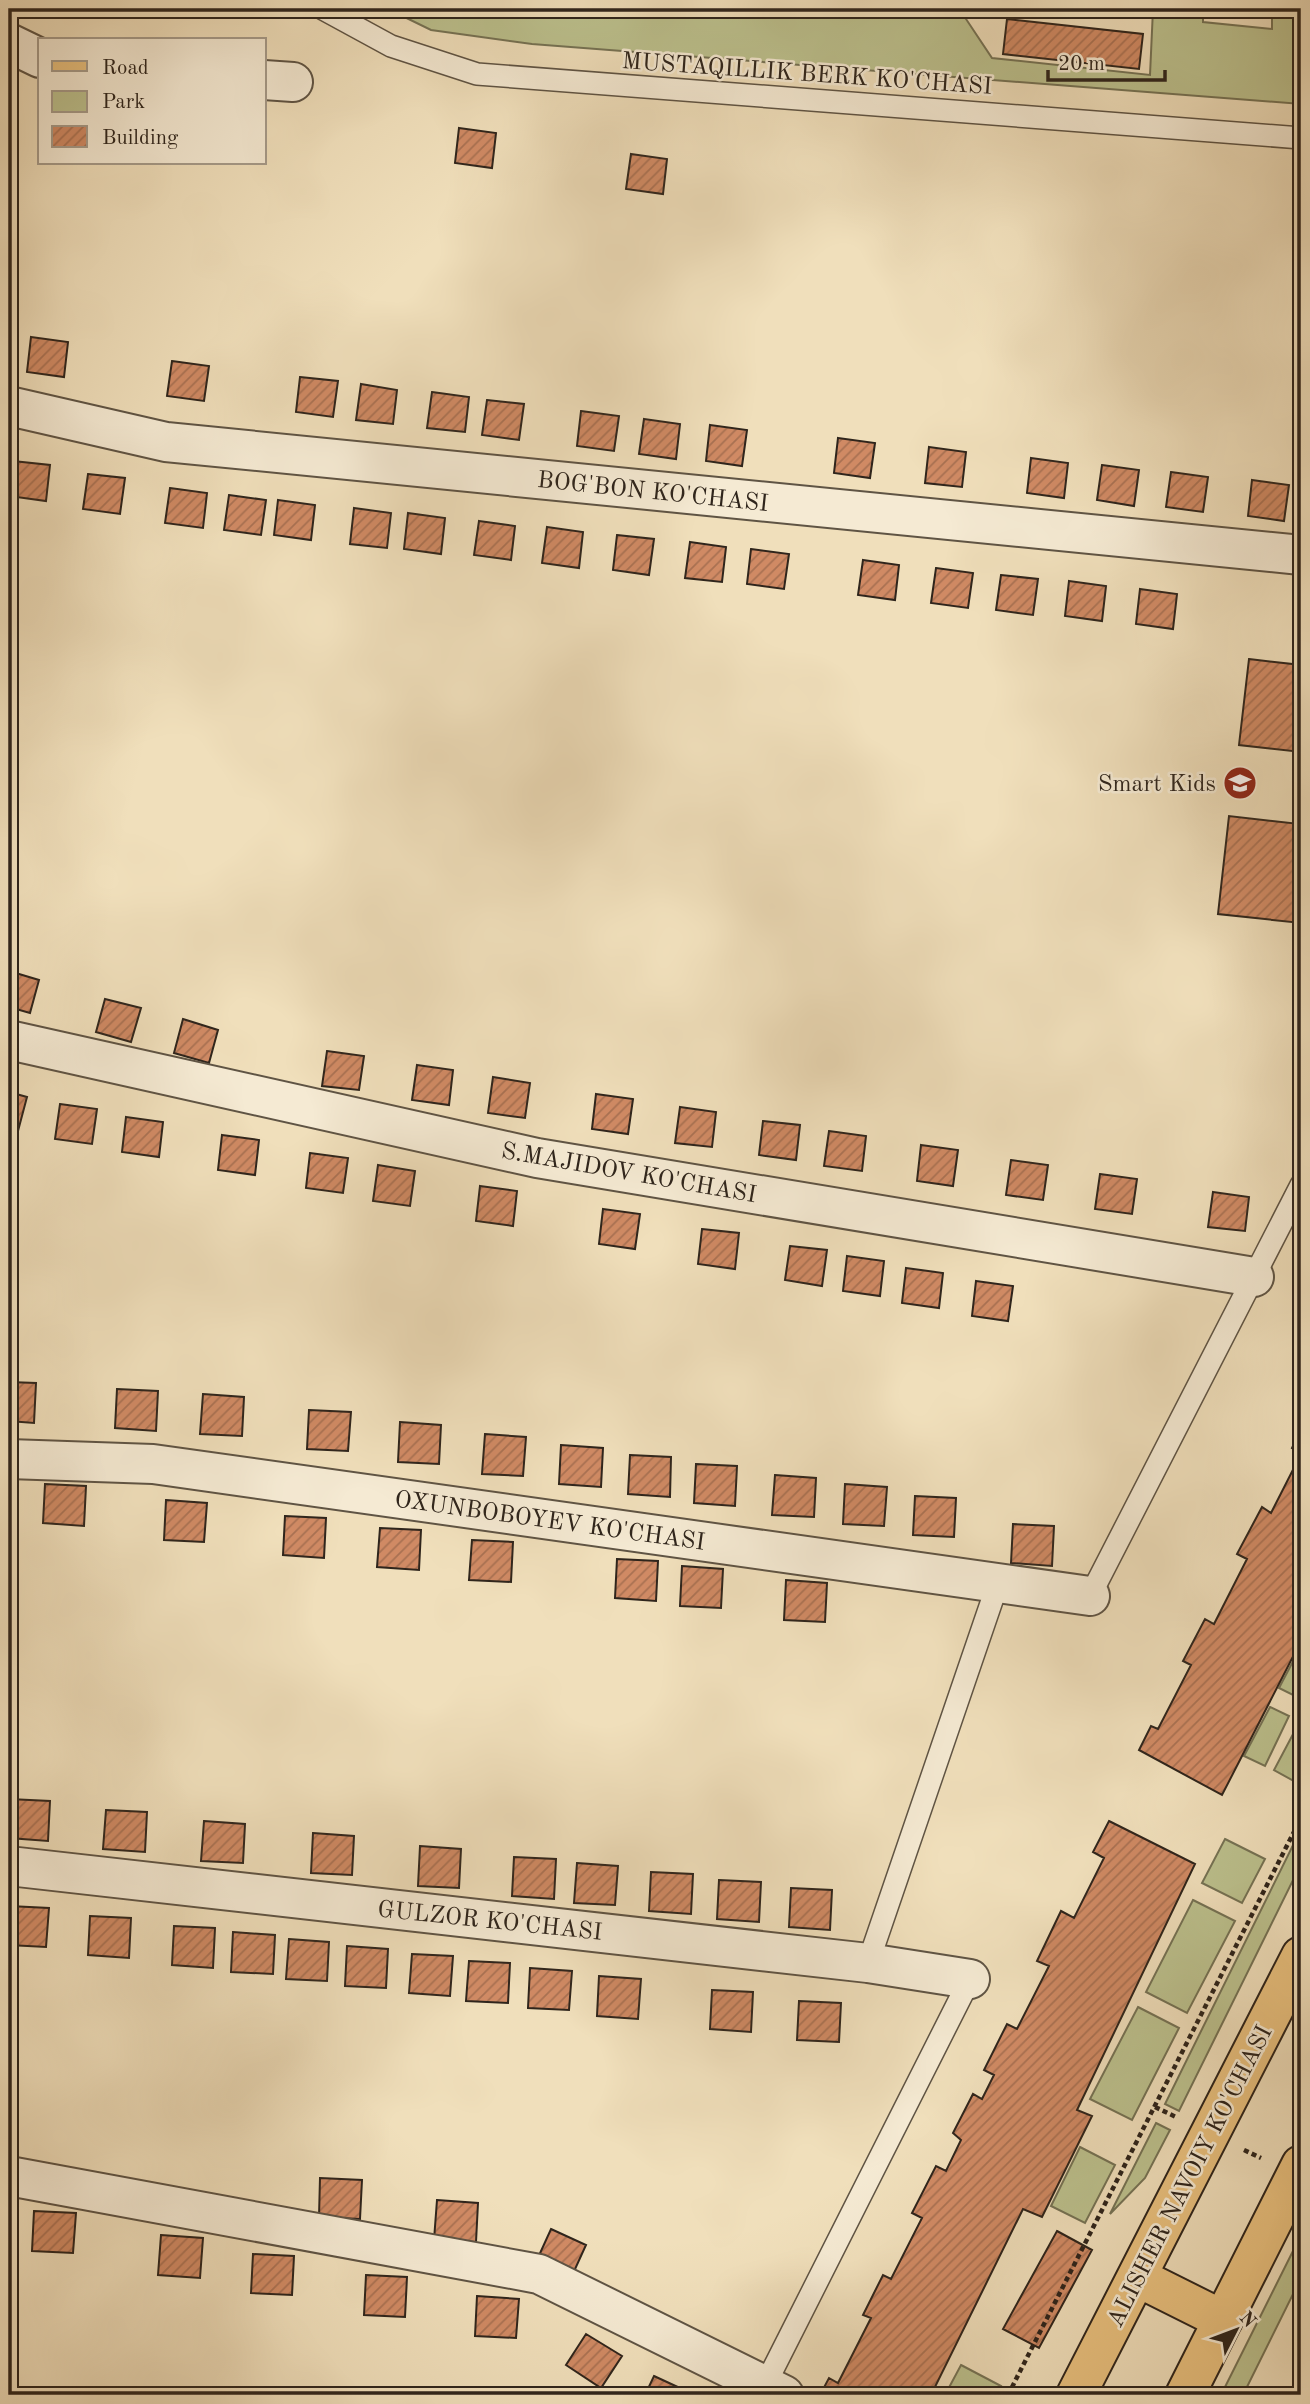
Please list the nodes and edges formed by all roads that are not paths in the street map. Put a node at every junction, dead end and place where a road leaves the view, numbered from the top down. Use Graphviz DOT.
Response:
graph roads {
  1 [pos="323,9"];
  2 [pos="9,43"];
  3 [pos="38,57"];
  4 [pos="1301,138"];
  5 [pos="9,406"];
  6 [pos="1301,555"];
  7 [pos="9,1040"];
  8 [pos="1301,1185"];
  9 [pos="1254,1277"];
  10 [pos="9,1458"];
  11 [pos="999,1583"];
  12 [pos="1090,1596"];
  13 [pos="9,1866"];
  14 [pos="1301,1956"];
  15 [pos="868,1963"];
  16 [pos="970,1979"];
  17 [pos="1301,2165"];
  18 [pos="9,2176"];
  19 [pos="1137,2277"];
  20 [pos="1223,2320"];
  21 [pos="774,2390"];
  22 [pos="1076,2395"];
  23 [pos="1185,2395"];
  1 -- 4 [label="lane, MUSTAQILLIK BERK KO'CHASI"];
  2 -- 3 [label="street"];
  5 -- 6 [label="street, BOG'BON KO'CHASI"];
  7 -- 9 [label="street, S.MAJIDOV KO'CHASI"];
  8 -- 9 [label="lane"];
  9 -- 12 [label="lane"];
  10 -- 11 [label="street, OXUNBOBOYEV KO'CHASI"];
  11 -- 12 [label="street, OXUNBOBOYEV KO'CHASI"];
  11 -- 15 [label="lane"];
  13 -- 15 [label="street, GULZOR KO'CHASI"];
  14 -- 19 [label="main road, ALISHER NAVOIY KO'CHASI"];
  15 -- 16 [label="street, GULZOR KO'CHASI"];
  16 -- 21 [label="lane"];
  17 -- 20 [label="main road"];
  18 -- 21 [label="street"];
  19 -- 20 [label="main road"];
  19 -- 22 [label="main road, ALISHER NAVOIY KO'CHASI"];
  20 -- 23 [label="main road"];
}
